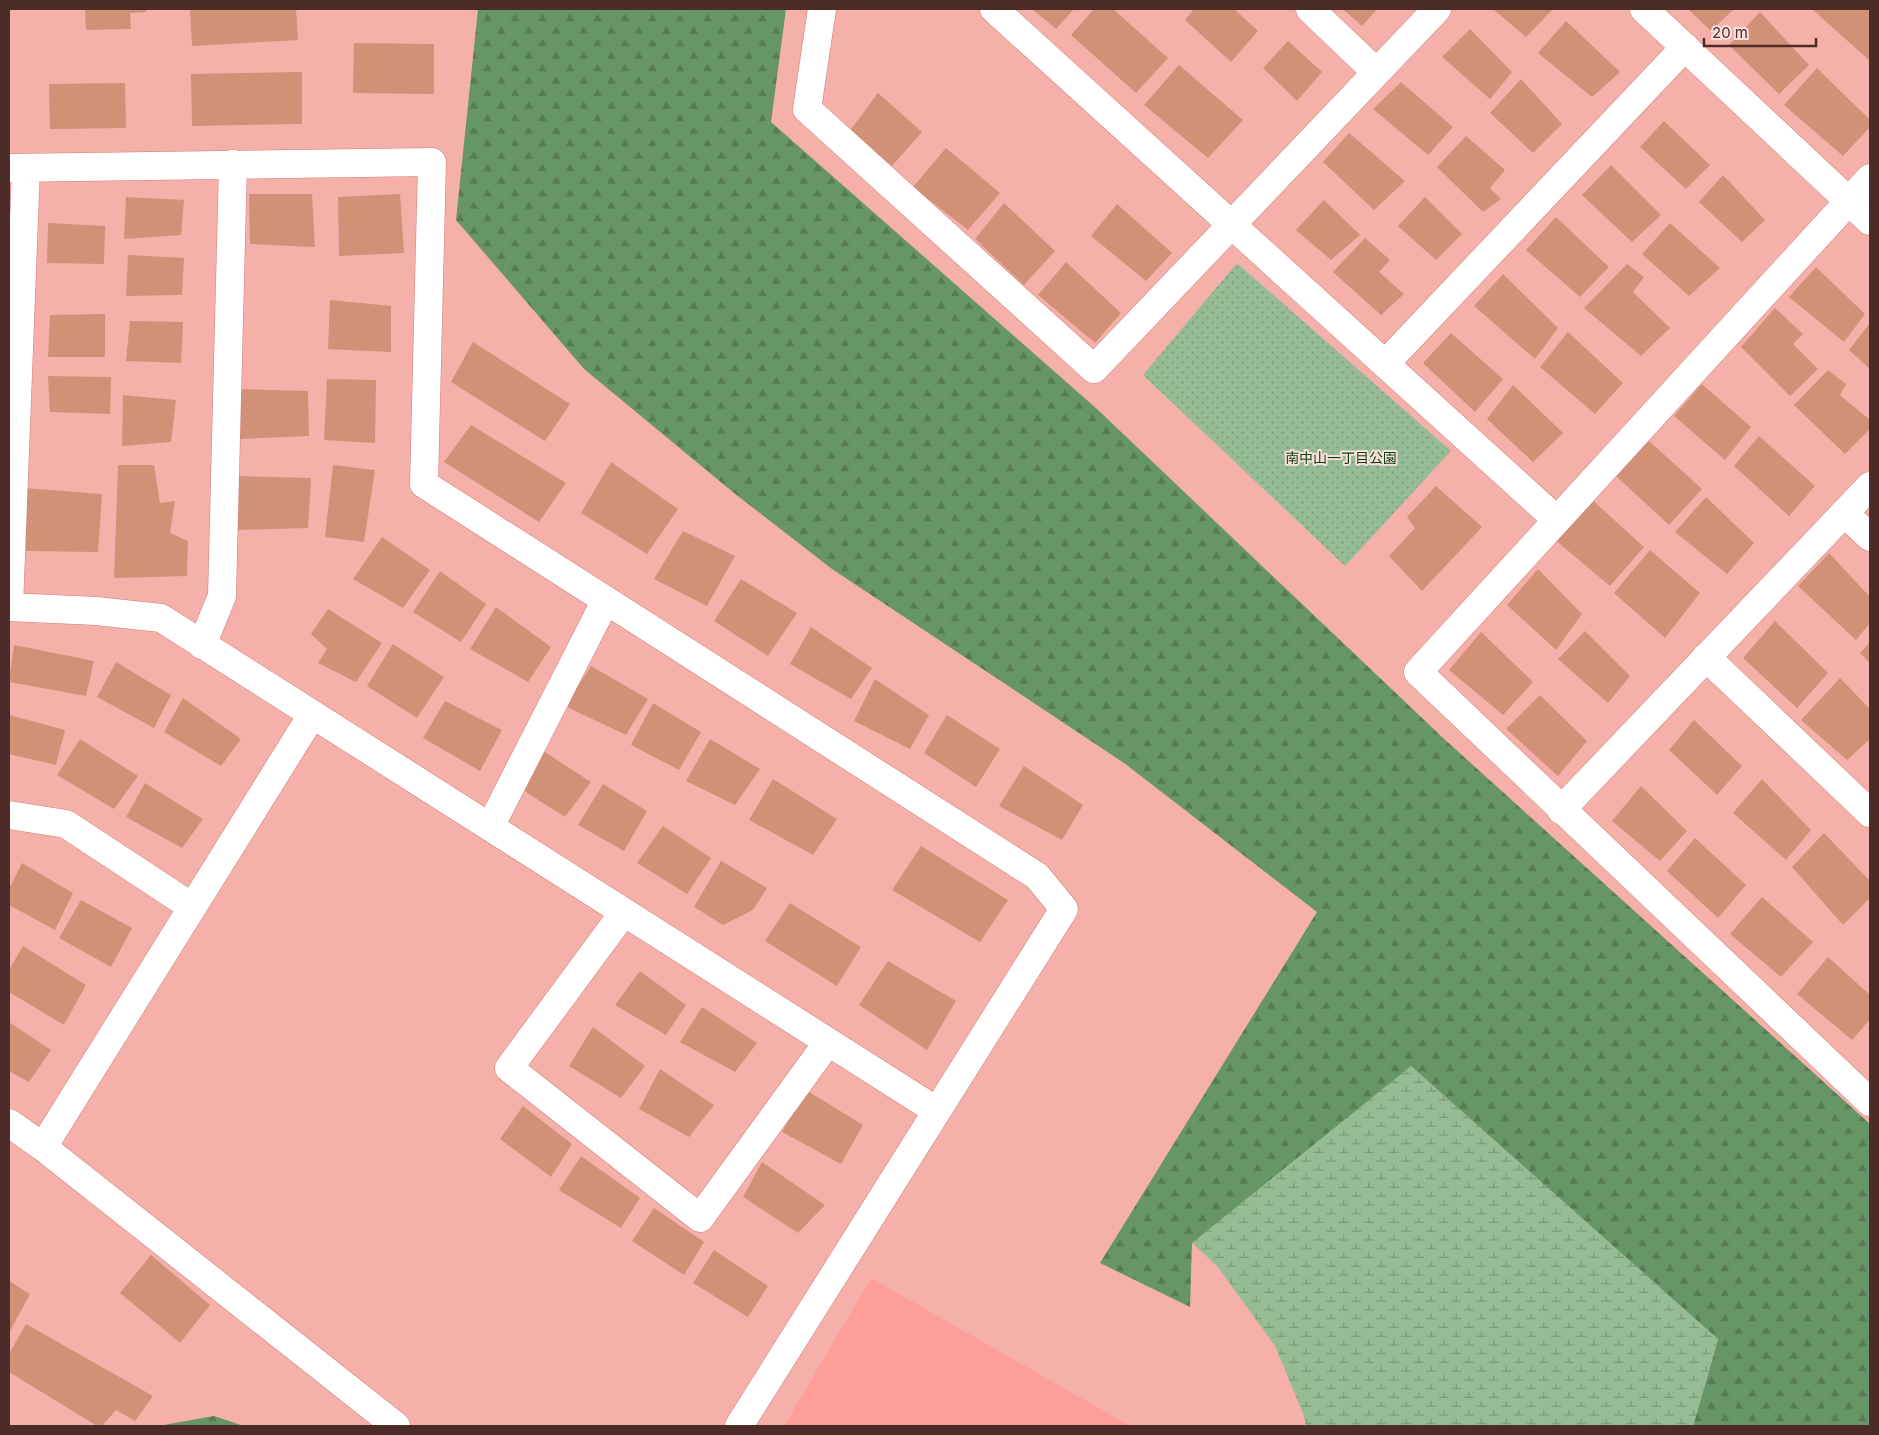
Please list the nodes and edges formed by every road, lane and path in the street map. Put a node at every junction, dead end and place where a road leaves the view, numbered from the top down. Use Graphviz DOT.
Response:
graph roads {
  1 [pos="822,9"];
  2 [pos="994,9"];
  3 [pos="1310,9"];
  4 [pos="1436,9"];
  5 [pos="1644,9"];
  6 [pos="1685,47"];
  7 [pos="1376,72"];
  8 [pos="233,164"];
  9 [pos="18,168"];
  10 [pos="1870,178"];
  11 [pos="1849,201"];
  12 [pos="1870,221"];
  13 [pos="1231,224"];
  14 [pos="1386,364"];
  15 [pos="1870,486"];
  16 [pos="1844,513"];
  17 [pos="1557,520"];
  18 [pos="1870,537"];
  19 [pos="606,600"];
  20 [pos="9,607"];
  21 [pos="202,645"];
  22 [pos="1706,657"];
  23 [pos="312,714"];
  24 [pos="1561,810"];
  25 [pos="1870,813"];
  26 [pos="9,816"];
  27 [pos="490,827"];
  28 [pos="192,908"];
  29 [pos="624,912"];
  30 [pos="828,1042"];
  31 [pos="1870,1102"];
  32 [pos="937,1111"];
  33 [pos="9,1123"];
  34 [pos="43,1147"];
  35 [pos="396,1426"];
  36 [pos="739,1426"];
  1 -- 13 [label="street"];
  2 -- 13 [label="street"];
  3 -- 7 [label="street"];
  4 -- 7 [label="street"];
  5 -- 6 [label="street"];
  6 -- 11 [label="street"];
  6 -- 14 [label="street"];
  7 -- 13 [label="street"];
  8 -- 9 [label="street"];
  8 -- 19 [label="street"];
  8 -- 21 [label="street"];
  9 -- 20 [label="street"];
  10 -- 11 [label="street"];
  11 -- 12 [label="street"];
  11 -- 17 [label="street"];
  13 -- 14 [label="street"];
  14 -- 17 [label="street"];
  15 -- 16 [label="street"];
  16 -- 18 [label="street"];
  16 -- 22 [label="street"];
  17 -- 24 [label="street"];
  19 -- 27 [label="street"];
  19 -- 32 [label="street"];
  20 -- 21 [label="street"];
  21 -- 23 [label="street"];
  22 -- 24 [label="street"];
  22 -- 25 [label="street"];
  23 -- 27 [label="street"];
  23 -- 28 [label="street"];
  24 -- 31 [label="street"];
  26 -- 28 [label="street"];
  27 -- 29 [label="street"];
  28 -- 34 [label="street"];
  29 -- 30 [label="street"];
  29 -- 30 [label="street"];
  30 -- 32 [label="street"];
  32 -- 36 [label="street"];
  33 -- 34 [label="street"];
  34 -- 35 [label="street"];
}
